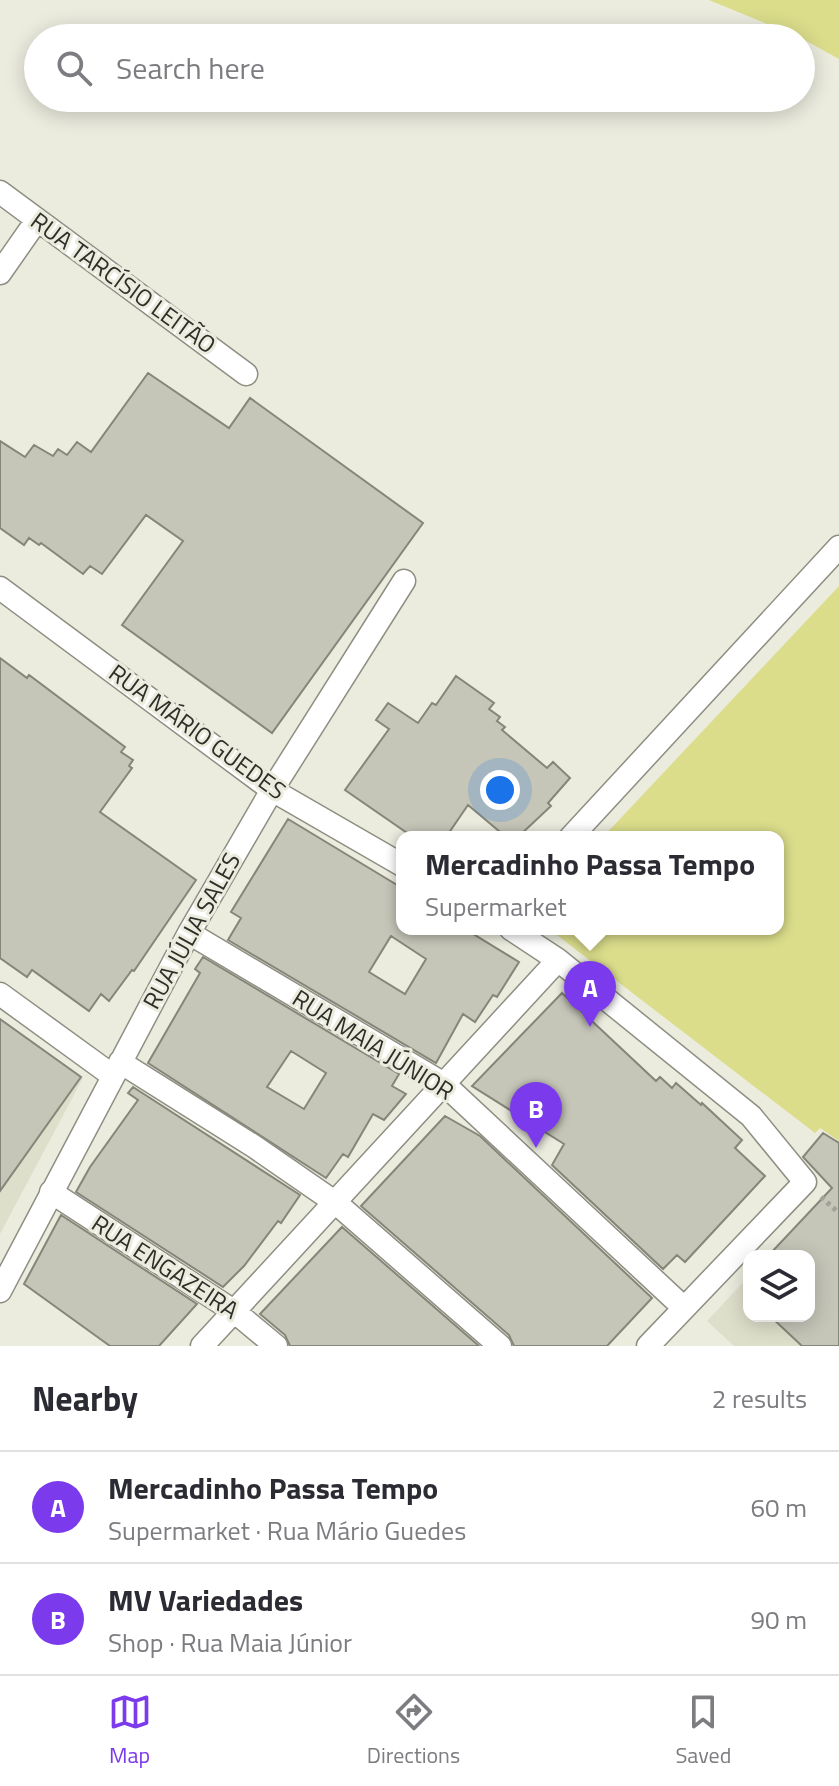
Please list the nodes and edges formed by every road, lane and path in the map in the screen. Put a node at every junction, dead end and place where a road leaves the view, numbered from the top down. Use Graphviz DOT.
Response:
graph roads {
  1 [pos="0,192"];
  2 [pos="37,220"];
  3 [pos="0,273"];
  4 [pos="246,374"];
  5 [pos="839,547"];
  6 [pos="404,581"];
  7 [pos="0,588"];
  8 [pos="272,790"];
  9 [pos="577,831"];
  10 [pos="396,862"];
  11 [pos="189,933"];
  12 [pos="520,935"];
  13 [pos="558,960"];
  14 [pos="0,994"];
  15 [pos="117,1069"];
  16 [pos="444,1084"];
  17 [pos="51,1192"];
  18 [pos="336,1203"];
  19 [pos="0,1291"];
  20 [pos="684,1308"];
  21 [pos="235,1312"];
  22 [pos="202,1346"];
  23 [pos="276,1346"];
  24 [pos="500,1346"];
  25 [pos="648,1346"];
  1 -- 2 [label="street, RUA TARCÍSIO LEITÃO"];
  2 -- 3 [label="street"];
  2 -- 4 [label="street, RUA TARCÍSIO LEITÃO"];
  5 -- 9 [label="street"];
  6 -- 8 [label="street, RUA JÚLIA SALES"];
  7 -- 8 [label="street, RUA MÁRIO GUEDES"];
  8 -- 10 [label="street, RUA MÁRIO GUEDES"];
  8 -- 11 [label="street, RUA JÚLIA SALES"];
  11 -- 15 [label="street, RUA JÚLIA SALES"];
  11 -- 16 [label="street, RUA MAIA JÚNIOR"];
  12 -- 13 [label="street"];
  13 -- 16 [label="street"];
  13 -- 20 [label="street"];
  14 -- 15 [label="street"];
  15 -- 17 [label="street, RUA JÚLIA SALES"];
  15 -- 18 [label="street"];
  16 -- 18 [label="street"];
  16 -- 20 [label="street, RUA MAIA JÚNIOR"];
  17 -- 19 [label="street, RUA JÚLIA SALES"];
  17 -- 21 [label="street, RUA ENGAZEIRA"];
  18 -- 21 [label="street"];
  18 -- 24 [label="street"];
  20 -- 25 [label="street"];
  21 -- 22 [label="street"];
  21 -- 23 [label="street, RUA ENGAZEIRA"];
}
